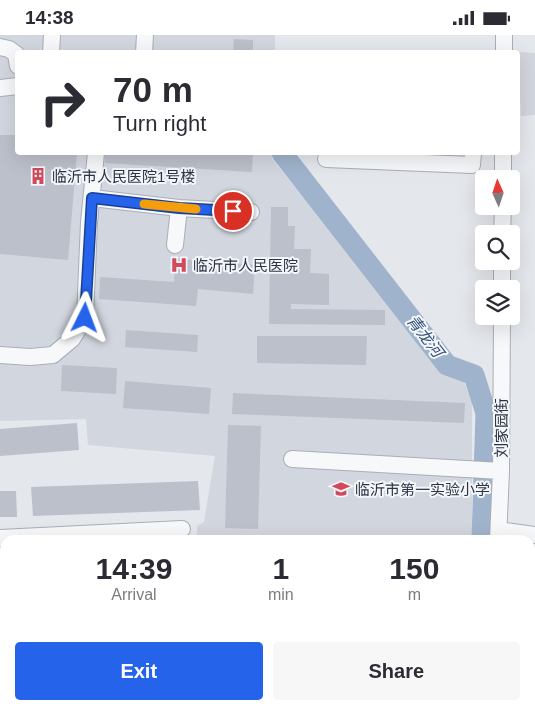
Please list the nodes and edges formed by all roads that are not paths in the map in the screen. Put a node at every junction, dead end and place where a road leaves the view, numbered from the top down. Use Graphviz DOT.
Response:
graph roads {
  1 [pos="52,35"];
  2 [pos="144,35"];
  3 [pos="504,35"];
  4 [pos="0,47"];
  5 [pos="51,50"];
  6 [pos="144,50"];
  7 [pos="504,50"];
  8 [pos="15,53"];
  9 [pos="15,86"];
  10 [pos="0,88"];
  11 [pos="96,155"];
  12 [pos="473,155"];
  13 [pos="503,155"];
  14 [pos="326,159"];
  15 [pos="503,170"];
  16 [pos="92,198"];
  17 [pos="179,208"];
  18 [pos="251,212"];
  19 [pos="176,245"];
  20 [pos="501,325"];
  21 [pos="0,355"];
  22 [pos="292,459"];
  23 [pos="488,470"];
  24 [pos="182,529"];
  25 [pos="61,535"];
  26 [pos="498,535"];
  27 [pos="535,535"];
  1 -- 5 [label="street"];
  2 -- 6 [label="street"];
  3 -- 7 [label="street"];
  4 -- 8 [label="street"];
  9 -- 10 [label="street"];
  11 -- 16 [label="street"];
  12 -- 14 [label="street"];
  13 -- 15 [label="street"];
  16 -- 17 [label="street"];
  16 -- 21 [label="street"];
  17 -- 18 [label="street"];
  17 -- 19 [label="street"];
  20 -- 23 [label="street, 刘家园街"];
  22 -- 23 [label="street"];
  23 -- 26 [label="street, 刘家园街"];
  24 -- 25 [label="street"];
  26 -- 27 [label="street"];
}
